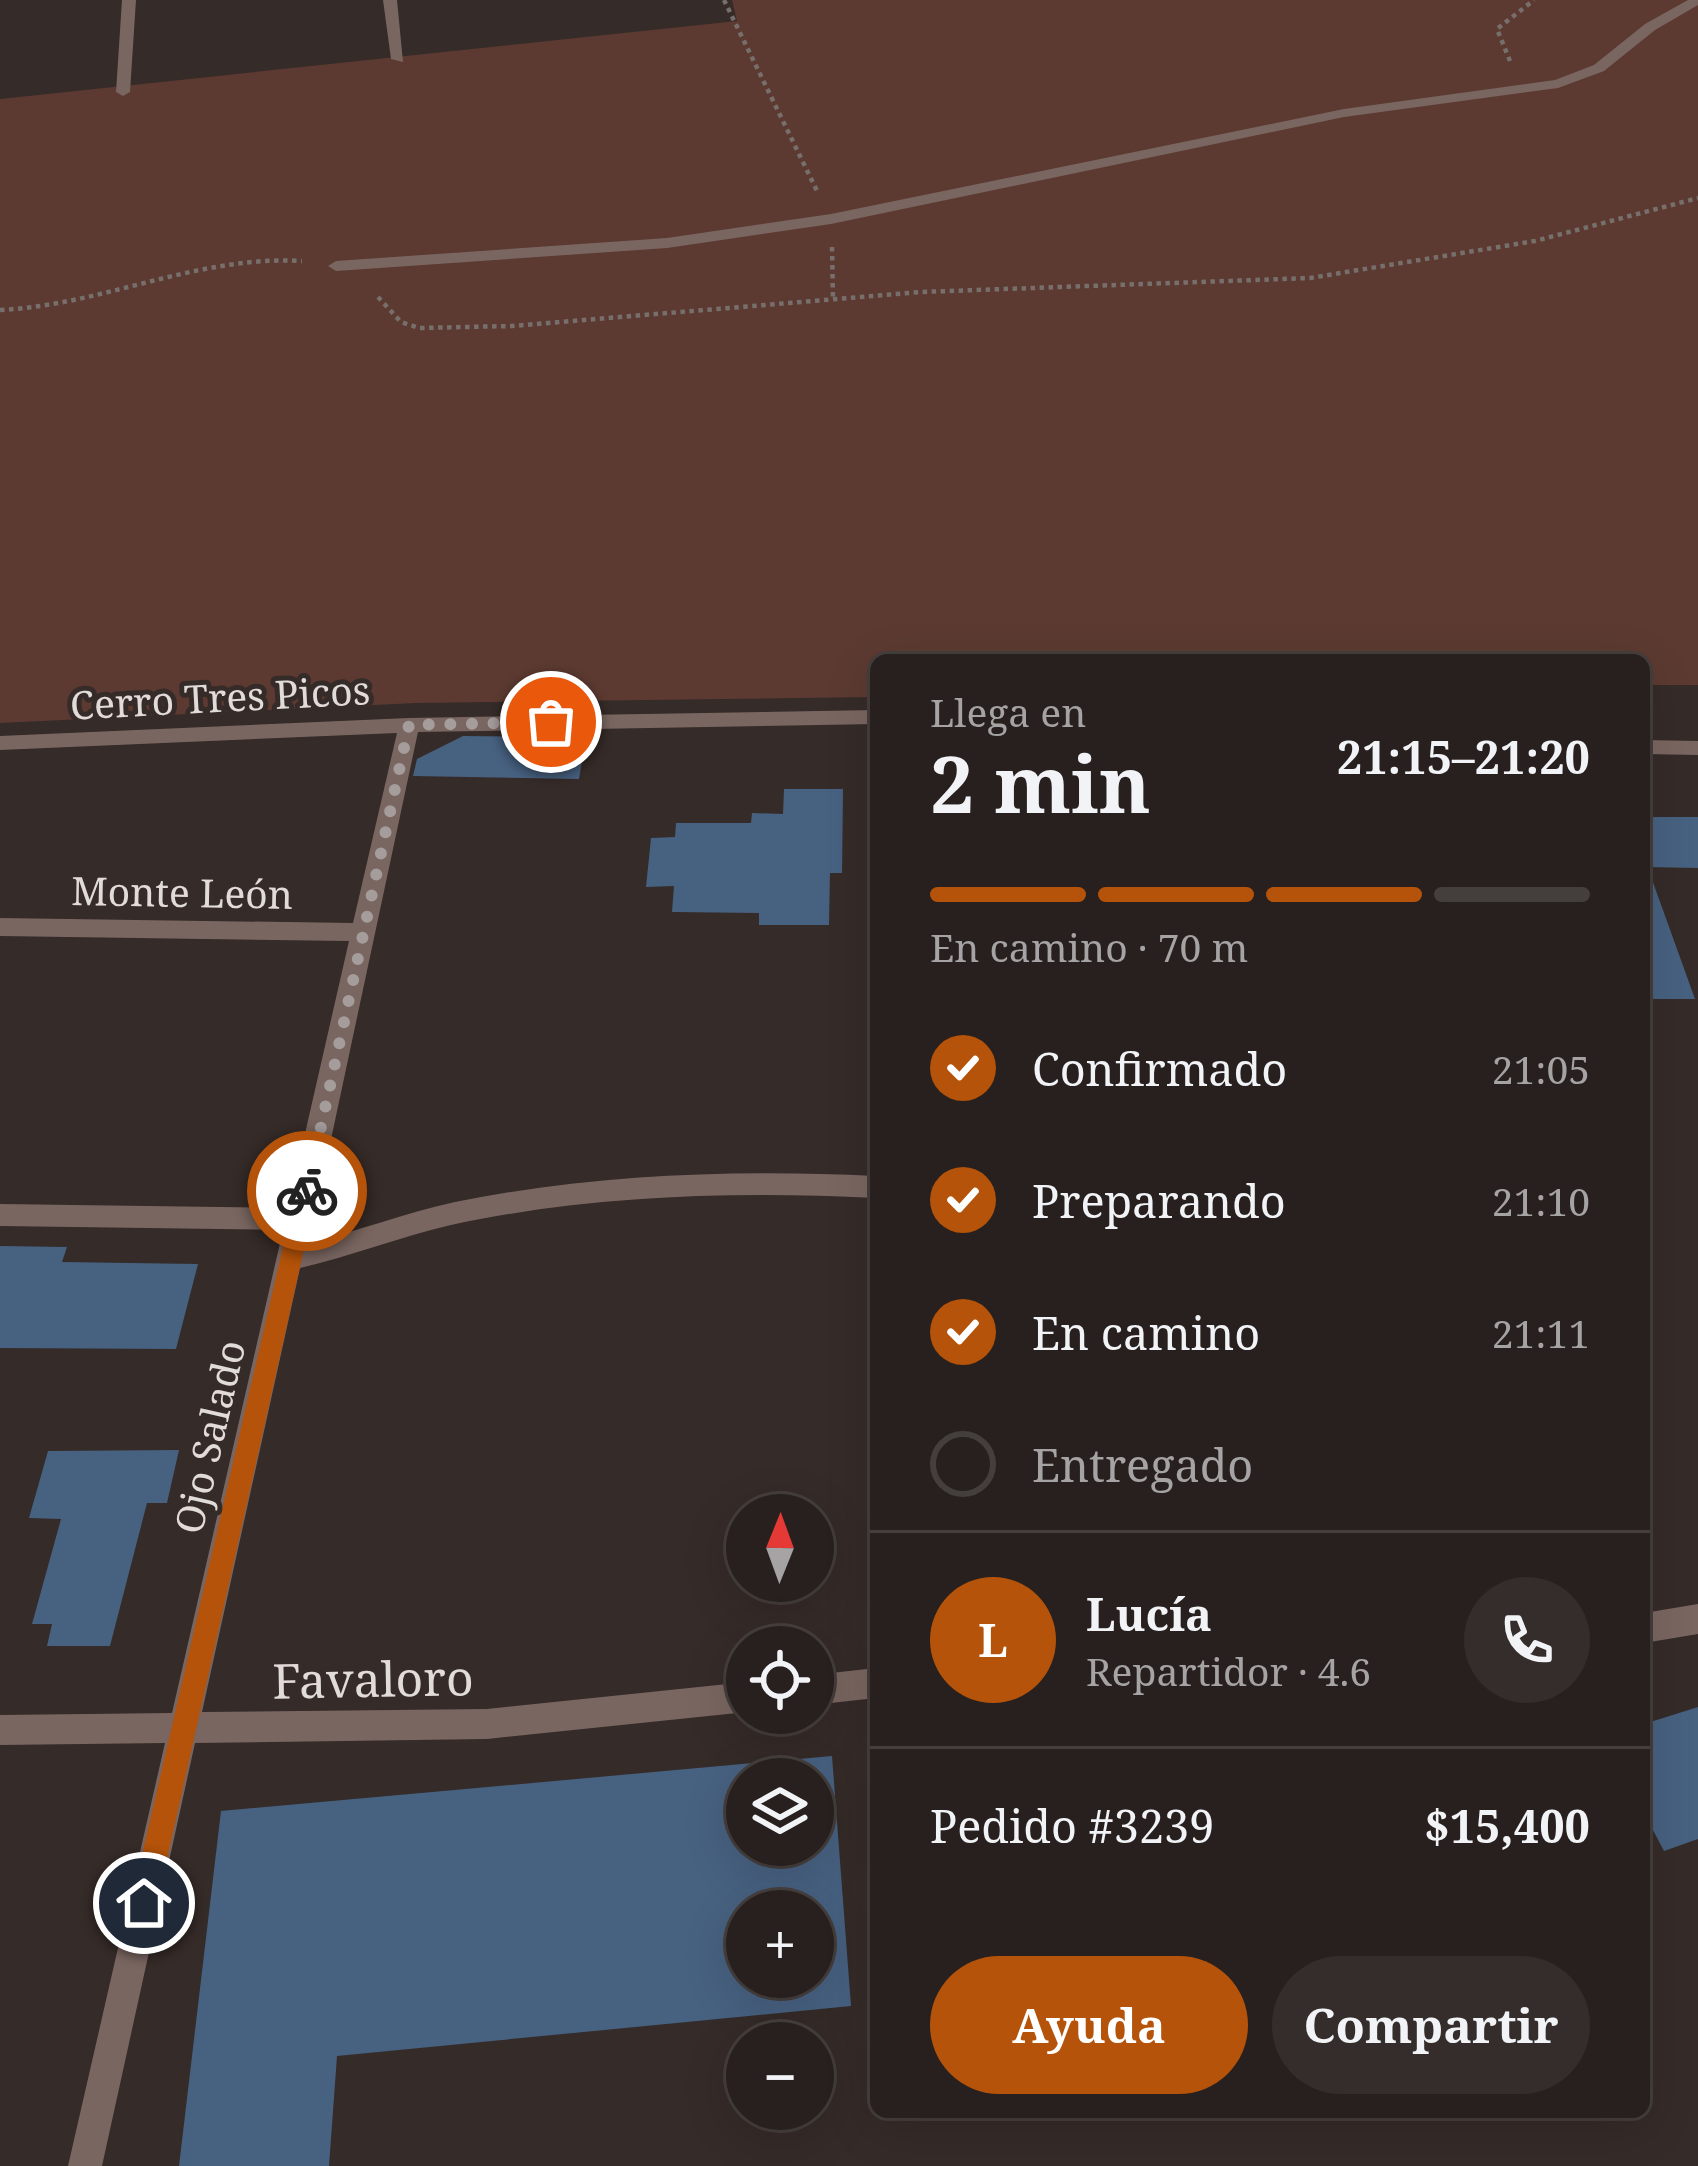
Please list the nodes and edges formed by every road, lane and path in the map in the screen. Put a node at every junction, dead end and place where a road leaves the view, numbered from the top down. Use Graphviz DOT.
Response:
graph roads {
  1 [pos="129,0"];
  2 [pos="389,0"];
  3 [pos="724,0"];
  4 [pos="1534,0"];
  5 [pos="1698,1"];
  6 [pos="398,59"];
  7 [pos="1538,86"];
  8 [pos="123,92"];
  9 [pos="1698,198"];
  10 [pos="831,219"];
  11 [pos="336,266"];
  12 [pos="833,299"];
  13 [pos="0,310"];
  14 [pos="870,717"];
  15 [pos="409,725"];
  16 [pos="0,743"];
  17 [pos="1650,747"];
  18 [pos="1698,748"];
  19 [pos="0,927"];
  20 [pos="363,932"];
  21 [pos="870,1187"];
  22 [pos="0,1215"];
  23 [pos="301,1219"];
  24 [pos="291,1259"];
  25 [pos="1698,1619"];
  26 [pos="1650,1627"];
  27 [pos="870,1684"];
  28 [pos="834,1688"];
  29 [pos="726,1698"];
  30 [pos="183,1728"];
  31 [pos="0,1730"];
  32 [pos="85,2166"];
  1 -- 8 [label="street"];
  2 -- 6 [label="street"];
  3 -- 10 [label="path"];
  4 -- 7 [label="path"];
  5 -- 7 [label="street"];
  7 -- 10 [label="street"];
  9 -- 12 [label="path"];
  10 -- 11 [label="street"];
  10 -- 12 [label="path"];
  11 -- 12 [label="path"];
  11 -- 13 [label="path"];
  14 -- 15 [label="street, Cerro Tres Picos"];
  15 -- 16 [label="street, Cerro Tres Picos"];
  15 -- 20 [label="street, Ojo Salado"];
  17 -- 18 [label="street"];
  19 -- 20 [label="street, Monte León"];
  20 -- 23 [label="street, Ojo Salado"];
  21 -- 24 [label="street"];
  22 -- 23 [label="street"];
  23 -- 24 [label="street, Ojo Salado"];
  24 -- 30 [label="street, Ojo Salado"];
  25 -- 26 [label="street"];
  27 -- 28 [label="street"];
  29 -- 30 [label="street, Favaloro"];
  30 -- 31 [label="street, Favaloro"];
  30 -- 32 [label="street, Ojo Salado"];
}
